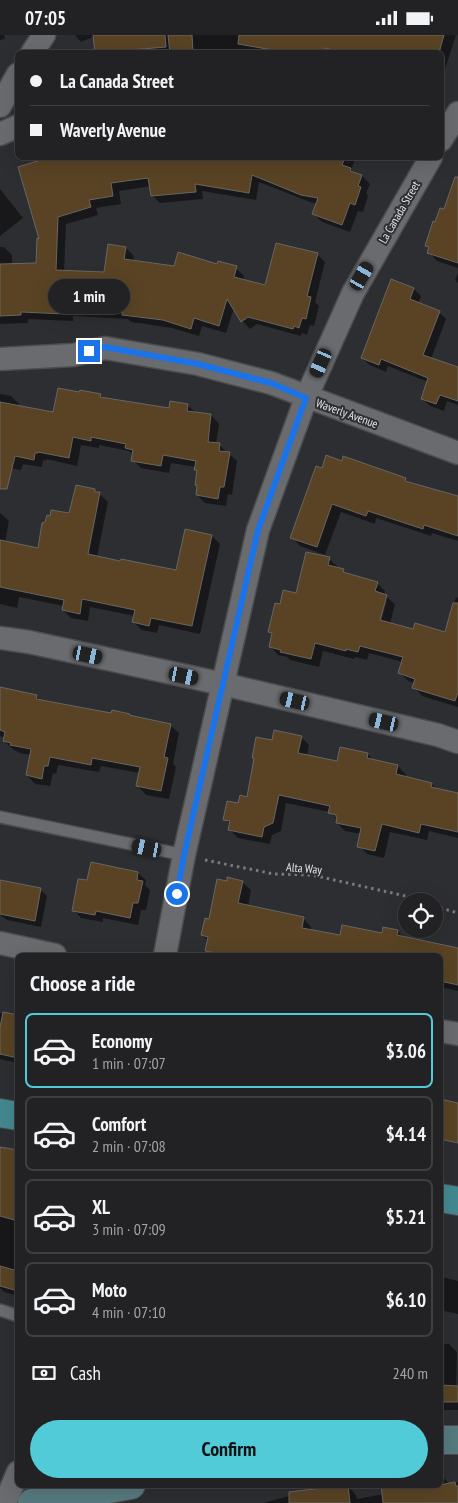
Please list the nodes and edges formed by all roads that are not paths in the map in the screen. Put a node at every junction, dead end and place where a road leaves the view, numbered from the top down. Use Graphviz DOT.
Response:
graph roads {
  1 [pos="44,35"];
  2 [pos="34,50"];
  3 [pos="15,79"];
  4 [pos="0,106"];
  5 [pos="458,113"];
  6 [pos="15,127"];
  7 [pos="0,133"];
  8 [pos="444,135"];
  9 [pos="444,141"];
  10 [pos="458,146"];
  11 [pos="429,160"];
  12 [pos="0,359"];
  13 [pos="306,398"];
  14 [pos="458,453"];
  15 [pos="0,638"];
  16 [pos="223,684"];
  17 [pos="458,742"];
  18 [pos="0,817"];
  19 [pos="184,855"];
  20 [pos="0,943"];
  21 [pos="46,953"];
  22 [pos="165,953"];
  23 [pos="443,1032"];
  24 [pos="458,1034"];
  25 [pos="0,1113"];
  26 [pos="15,1116"];
  27 [pos="443,1198"];
  28 [pos="458,1201"];
  29 [pos="0,1310"];
  30 [pos="15,1315"];
  31 [pos="443,1440"];
  32 [pos="458,1440"];
  33 [pos="15,1479"];
  34 [pos="114,1488"];
  35 [pos="5,1503"];
  36 [pos="32,1503"];
  1 -- 2 [label="street"];
  3 -- 4 [label="street"];
  5 -- 8 [label="street"];
  6 -- 7 [label="street"];
  9 -- 10 [label="street"];
  11 -- 13 [label="street, La Canada Street"];
  12 -- 13 [label="street, Waverly Avenue"];
  13 -- 14 [label="street, Waverly Avenue"];
  13 -- 16 [label="street, La Canada Street"];
  15 -- 16 [label="street"];
  16 -- 17 [label="street"];
  16 -- 19 [label="street, La Canada Street"];
  18 -- 19 [label="lane"];
  19 -- 22 [label="street, La Canada Street"];
  20 -- 21 [label="street"];
  23 -- 24 [label="street"];
  25 -- 26 [label="main road"];
  27 -- 28 [label="main road"];
  29 -- 30 [label="lane"];
  31 -- 32 [label="street"];
  33 -- 35 [label="street"];
  34 -- 36 [label="street"];
}
